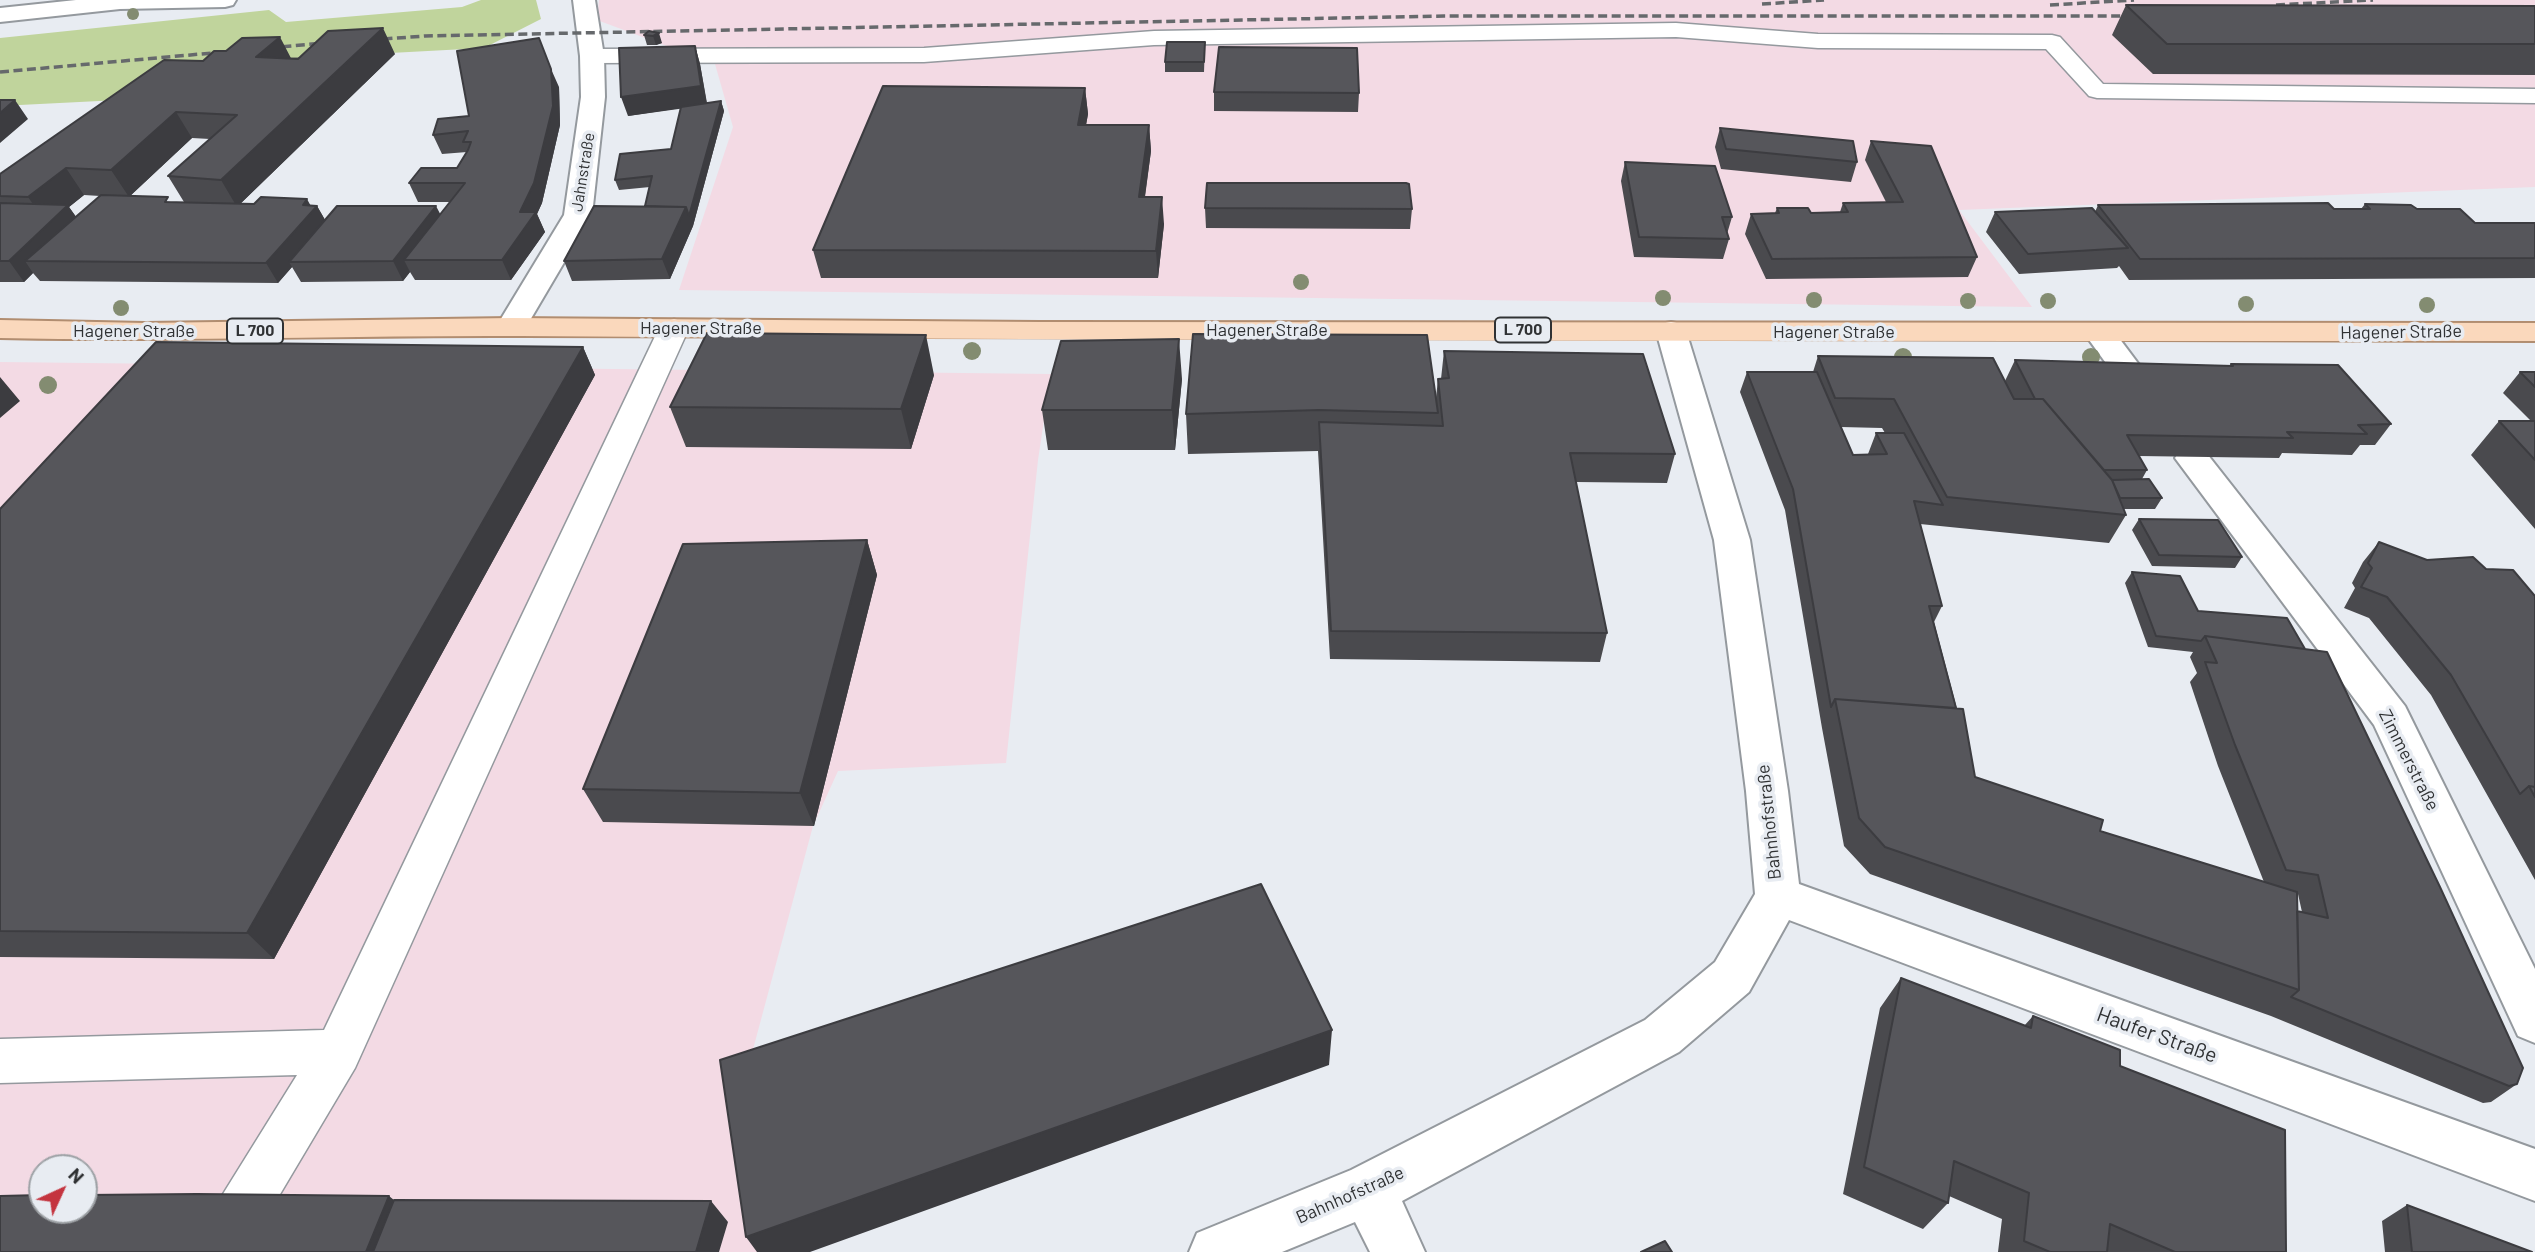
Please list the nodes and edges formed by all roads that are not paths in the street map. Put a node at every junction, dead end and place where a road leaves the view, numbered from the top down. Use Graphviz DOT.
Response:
graph roads {
  1 [pos="225,0"];
  2 [pos="584,0"];
  3 [pos="0,15"];
  4 [pos="592,56"];
  5 [pos="2535,96"];
  6 [pos="511,327"];
  7 [pos="674,328"];
  8 [pos="0,329"];
  9 [pos="1671,331"];
  10 [pos="2535,332"];
  11 [pos="2099,333"];
  12 [pos="2138,385"];
  13 [pos="2192,458"];
  14 [pos="1777,896"];
  15 [pos="2535,1020"];
  16 [pos="338,1052"];
  17 [pos="0,1061"];
  18 [pos="2535,1175"];
  19 [pos="1368,1191"];
  20 [pos="236,1220"];
  21 [pos="1216,1252"];
  22 [pos="1398,1252"];
  1 -- 3 [label="street"];
  2 -- 4 [label="street, Jahnstraße"];
  4 -- 5 [label="lane"];
  4 -- 6 [label="street, Jahnstraße"];
  6 -- 7 [label="main road, Hagener Straße / L 700"];
  6 -- 8 [label="main road, Hagener Straße / L 700"];
  7 -- 9 [label="main road, Hagener Straße / L 700"];
  7 -- 16 [label="lane"];
  9 -- 11 [label="main road, Hagener Straße / L 700"];
  9 -- 14 [label="street, Bahnhofstraße"];
  10 -- 11 [label="main road, Hagener Straße / L 700"];
  11 -- 12 [label="street"];
  13 -- 15 [label="street, Zimmerstraße"];
  14 -- 18 [label="street, Haufer Straße"];
  14 -- 19 [label="street, Bahnhofstraße"];
  16 -- 17 [label="lane"];
  16 -- 20 [label="lane"];
  19 -- 21 [label="street, Bahnhofstraße"];
  19 -- 22 [label="street"];
}
